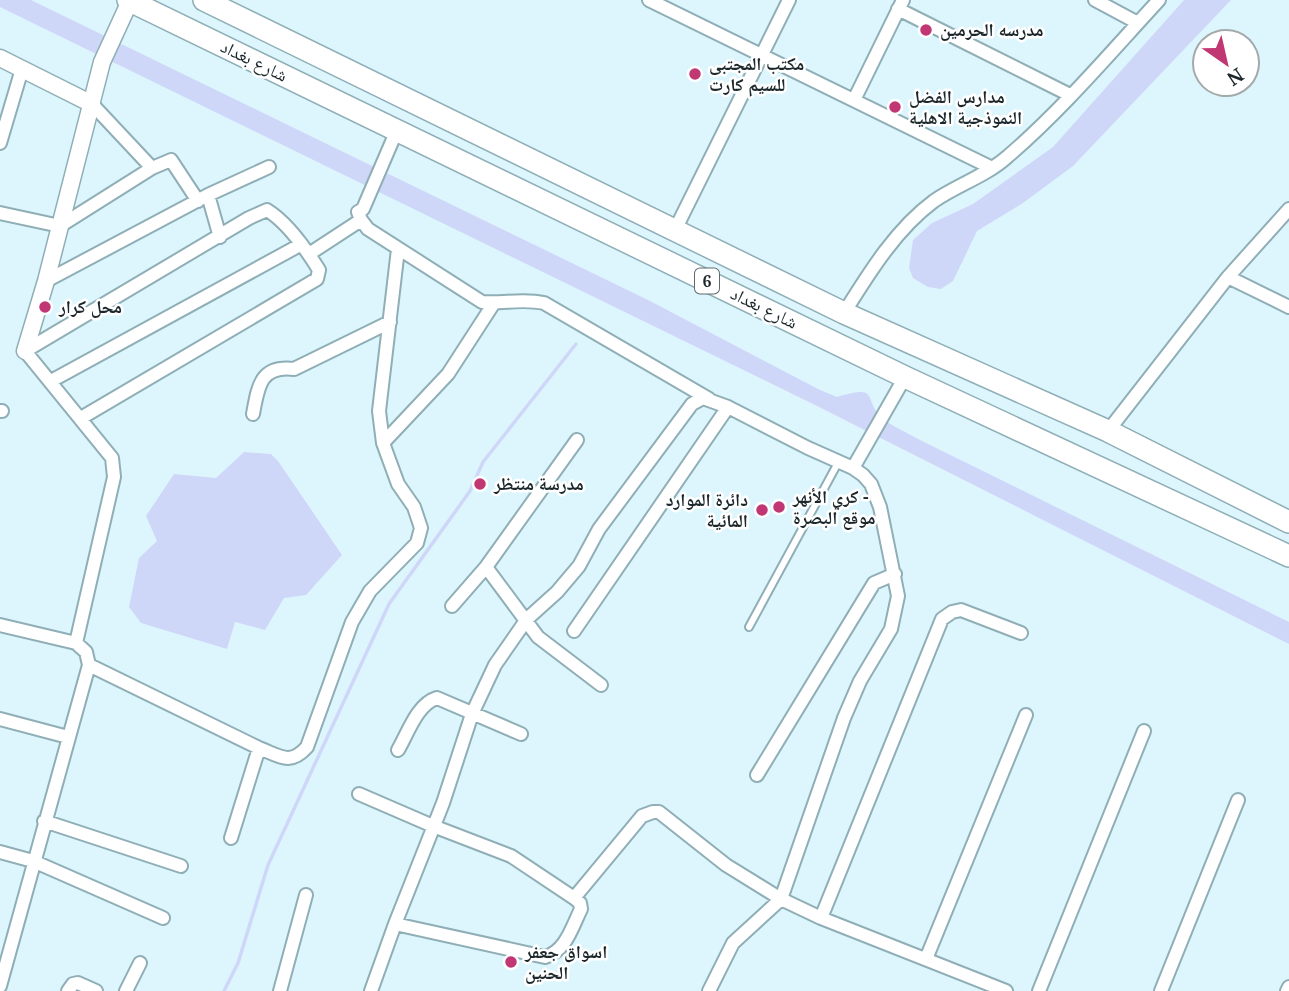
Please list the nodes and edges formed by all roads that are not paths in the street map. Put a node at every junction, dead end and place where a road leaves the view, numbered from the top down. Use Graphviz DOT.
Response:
graph roads {
  1 [pos="129,0"];
  2 [pos="204,0"];
  3 [pos="789,0"];
  4 [pos="1095,0"];
  5 [pos="1160,0"];
  6 [pos="658,2"];
  7 [pos="901,5"];
  8 [pos="1138,23"];
  9 [pos="762,55"];
  10 [pos="0,58"];
  11 [pos="22,69"];
  12 [pos="1070,95"];
  13 [pos="853,100"];
  14 [pos="92,104"];
  15 [pos="4,116"];
  16 [pos="393,139"];
  17 [pos="0,143"];
  18 [pos="270,167"];
  19 [pos="992,167"];
  20 [pos="152,168"];
  21 [pos="203,198"];
  22 [pos="1289,209"];
  23 [pos="0,213"];
  24 [pos="362,215"];
  25 [pos="60,226"];
  26 [pos="676,230"];
  27 [pos="220,237"];
  28 [pos="305,249"];
  29 [pos="398,249"];
  30 [pos="1228,277"];
  31 [pos="46,281"];
  32 [pos="494,303"];
  33 [pos="1289,307"];
  34 [pos="844,313"];
  35 [pos="390,322"];
  36 [pos="24,351"];
  37 [pos="905,377"];
  38 [pos="51,381"];
  39 [pos="709,399"];
  40 [pos="728,407"];
  41 [pos="253,414"];
  42 [pos="81,418"];
  43 [pos="1108,431"];
  44 [pos="577,440"];
  45 [pos="383,443"];
  46 [pos="839,461"];
  47 [pos="853,468"];
  48 [pos="1289,522"];
  49 [pos="1289,556"];
  50 [pos="486,567"];
  51 [pos="895,574"];
  52 [pos="452,606"];
  53 [pos="527,619"];
  54 [pos="0,625"];
  55 [pos="749,627"];
  56 [pos="574,631"];
  57 [pos="1021,633"];
  58 [pos="76,643"];
  59 [pos="89,664"];
  60 [pos="601,685"];
  61 [pos="471,714"];
  62 [pos="1026,715"];
  63 [pos="0,719"];
  64 [pos="1144,731"];
  65 [pos="521,734"];
  66 [pos="68,737"];
  67 [pos="259,748"];
  68 [pos="398,750"];
  69 [pos="757,775"];
  70 [pos="359,794"];
  71 [pos="1238,800"];
  72 [pos="44,821"];
  73 [pos="433,826"];
  74 [pos="231,838"];
  75 [pos="0,852"];
  76 [pos="33,861"];
  77 [pos="181,866"];
  78 [pos="306,895"];
  79 [pos="574,898"];
  80 [pos="782,899"];
  81 [pos="163,918"];
  82 [pos="821,918"];
  83 [pos="394,924"];
  84 [pos="926,959"];
  85 [pos="140,963"];
  86 [pos="0,986"];
  87 [pos="68,991"];
  88 [pos="96,991"];
  89 [pos="126,991"];
  90 [pos="279,991"];
  91 [pos="372,991"];
  92 [pos="709,991"];
  93 [pos="1006,991"];
  94 [pos="1039,991"];
  95 [pos="1161,991"];
  1 -- 14 [label="street"];
  1 -- 16 [label="highway, شارع بغداد / 6"];
  2 -- 26 [label="highway, شارع بغداد / 6"];
  3 -- 9 [label="street"];
  4 -- 8 [label="street"];
  5 -- 8 [label="street"];
  6 -- 9 [label="street"];
  7 -- 12 [label="street"];
  7 -- 13 [label="street"];
  8 -- 12 [label="street"];
  9 -- 13 [label="street"];
  9 -- 26 [label="street"];
  10 -- 11 [label="street"];
  11 -- 14 [label="street"];
  11 -- 15 [label="street"];
  12 -- 19 [label="street"];
  13 -- 19 [label="street"];
  14 -- 20 [label="street"];
  14 -- 25 [label="street"];
  15 -- 17 [label="street"];
  16 -- 24 [label="street"];
  16 -- 37 [label="highway, شارع بغداد / 6"];
  18 -- 21 [label="street"];
  19 -- 34 [label="street"];
  20 -- 21 [label="street"];
  20 -- 25 [label="street"];
  21 -- 27 [label="street"];
  21 -- 31 [label="street"];
  22 -- 30 [label="street"];
  23 -- 25 [label="street"];
  24 -- 28 [label="street"];
  24 -- 29 [label="street"];
  25 -- 31 [label="street"];
  26 -- 34 [label="highway, شارع بغداد / 6"];
  27 -- 28 [label="street"];
  27 -- 36 [label="street"];
  28 -- 38 [label="street"];
  28 -- 42 [label="street"];
  29 -- 32 [label="street"];
  29 -- 35 [label="street"];
  30 -- 33 [label="street"];
  30 -- 43 [label="street"];
  31 -- 36 [label="street"];
  32 -- 39 [label="street"];
  32 -- 45 [label="street"];
  34 -- 43 [label="highway, شارع بغداد / 6"];
  35 -- 41 [label="street"];
  35 -- 45 [label="street"];
  36 -- 38 [label="street"];
  37 -- 47 [label="street"];
  37 -- 49 [label="highway, شارع بغداد / 6"];
  38 -- 42 [label="street"];
  39 -- 40 [label="street"];
  39 -- 53 [label="street"];
  40 -- 46 [label="street"];
  40 -- 56 [label="street"];
  42 -- 58 [label="street"];
  43 -- 48 [label="highway, شارع بغداد / 6"];
  44 -- 50 [label="street"];
  45 -- 67 [label="street"];
  46 -- 47 [label="street"];
  46 -- 55 [label="lane"];
  47 -- 51 [label="street"];
  50 -- 52 [label="street"];
  50 -- 53 [label="street"];
  51 -- 69 [label="street"];
  51 -- 80 [label="street"];
  53 -- 60 [label="street"];
  53 -- 61 [label="street"];
  54 -- 58 [label="street"];
  57 -- 82 [label="street"];
  58 -- 59 [label="street"];
  59 -- 66 [label="street"];
  59 -- 67 [label="street"];
  61 -- 65 [label="street"];
  61 -- 68 [label="street"];
  61 -- 73 [label="street"];
  62 -- 84 [label="street"];
  63 -- 66 [label="street"];
  64 -- 94 [label="street"];
  66 -- 72 [label="street"];
  67 -- 74 [label="street"];
  70 -- 73 [label="street"];
  71 -- 95 [label="street"];
  72 -- 76 [label="street"];
  72 -- 77 [label="street"];
  73 -- 79 [label="street"];
  73 -- 83 [label="street"];
  75 -- 76 [label="street"];
  76 -- 81 [label="street"];
  76 -- 86 [label="street"];
  78 -- 90 [label="street"];
  79 -- 80 [label="street"];
  79 -- 83 [label="street"];
  80 -- 82 [label="street"];
  80 -- 92 [label="street"];
  82 -- 84 [label="street"];
  83 -- 91 [label="street"];
  84 -- 93 [label="street"];
  85 -- 89 [label="street"];
  87 -- 88 [label="street"];
}
